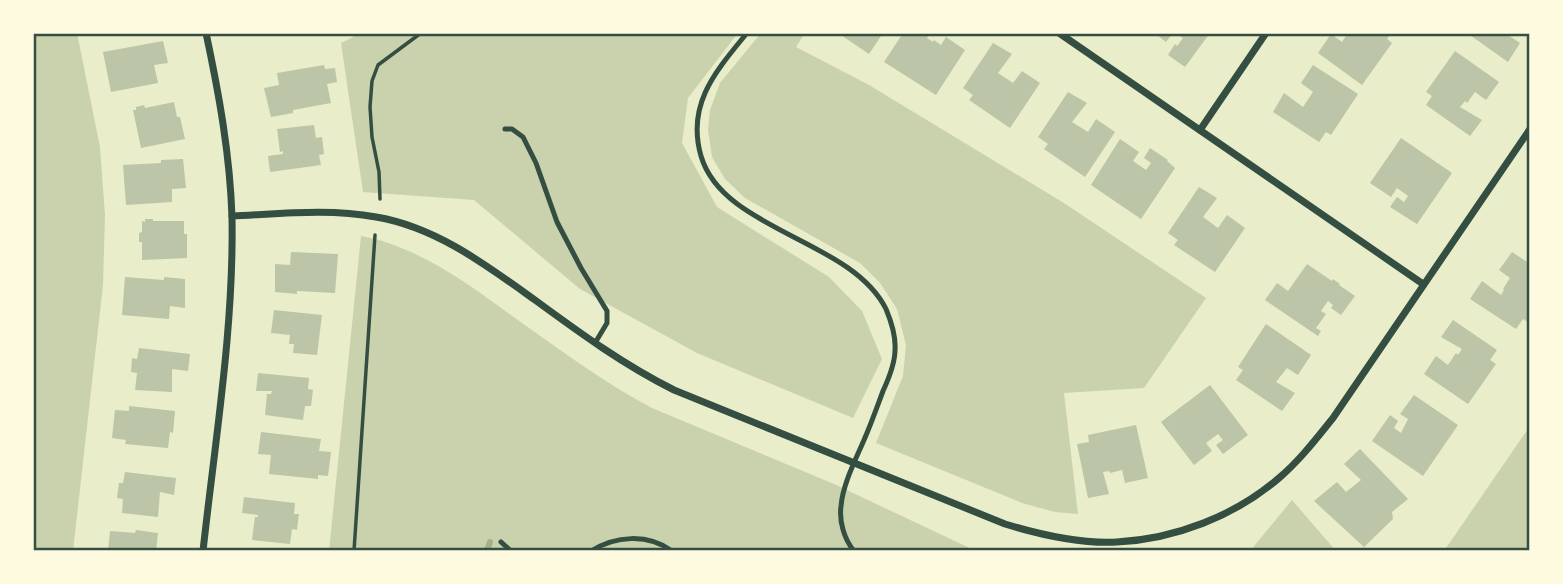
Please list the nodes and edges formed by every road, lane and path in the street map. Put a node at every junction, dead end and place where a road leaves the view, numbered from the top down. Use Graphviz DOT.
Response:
graph roads {
  1 [pos="206,33"];
  2 [pos="421,33"];
  3 [pos="747,33"];
  4 [pos="1059,33"];
  5 [pos="1266,33"];
  6 [pos="505,128"];
  7 [pos="1530,129"];
  8 [pos="1200,130"];
  9 [pos="380,199"];
  10 [pos="232,216"];
  11 [pos="375,235"];
  12 [pos="1423,284"];
  13 [pos="595,343"];
  14 [pos="854,463"];
  15 [pos="501,542"];
  16 [pos="203,551"];
  17 [pos="354,551"];
  18 [pos="511,551"];
  19 [pos="591,551"];
  20 [pos="671,551"];
  21 [pos="854,551"];
  1 -- 10 [label="street"];
  2 -- 9 [label="path"];
  3 -- 14 [label="lane"];
  4 -- 8 [label="street"];
  5 -- 8 [label="street"];
  6 -- 13 [label="lane"];
  7 -- 12 [label="street"];
  8 -- 12 [label="street"];
  10 -- 13 [label="street"];
  10 -- 16 [label="street"];
  11 -- 17 [label="path"];
  12 -- 14 [label="street"];
  13 -- 14 [label="street"];
  14 -- 21 [label="lane"];
  15 -- 18 [label="lane"];
  19 -- 20 [label="lane"];
}
